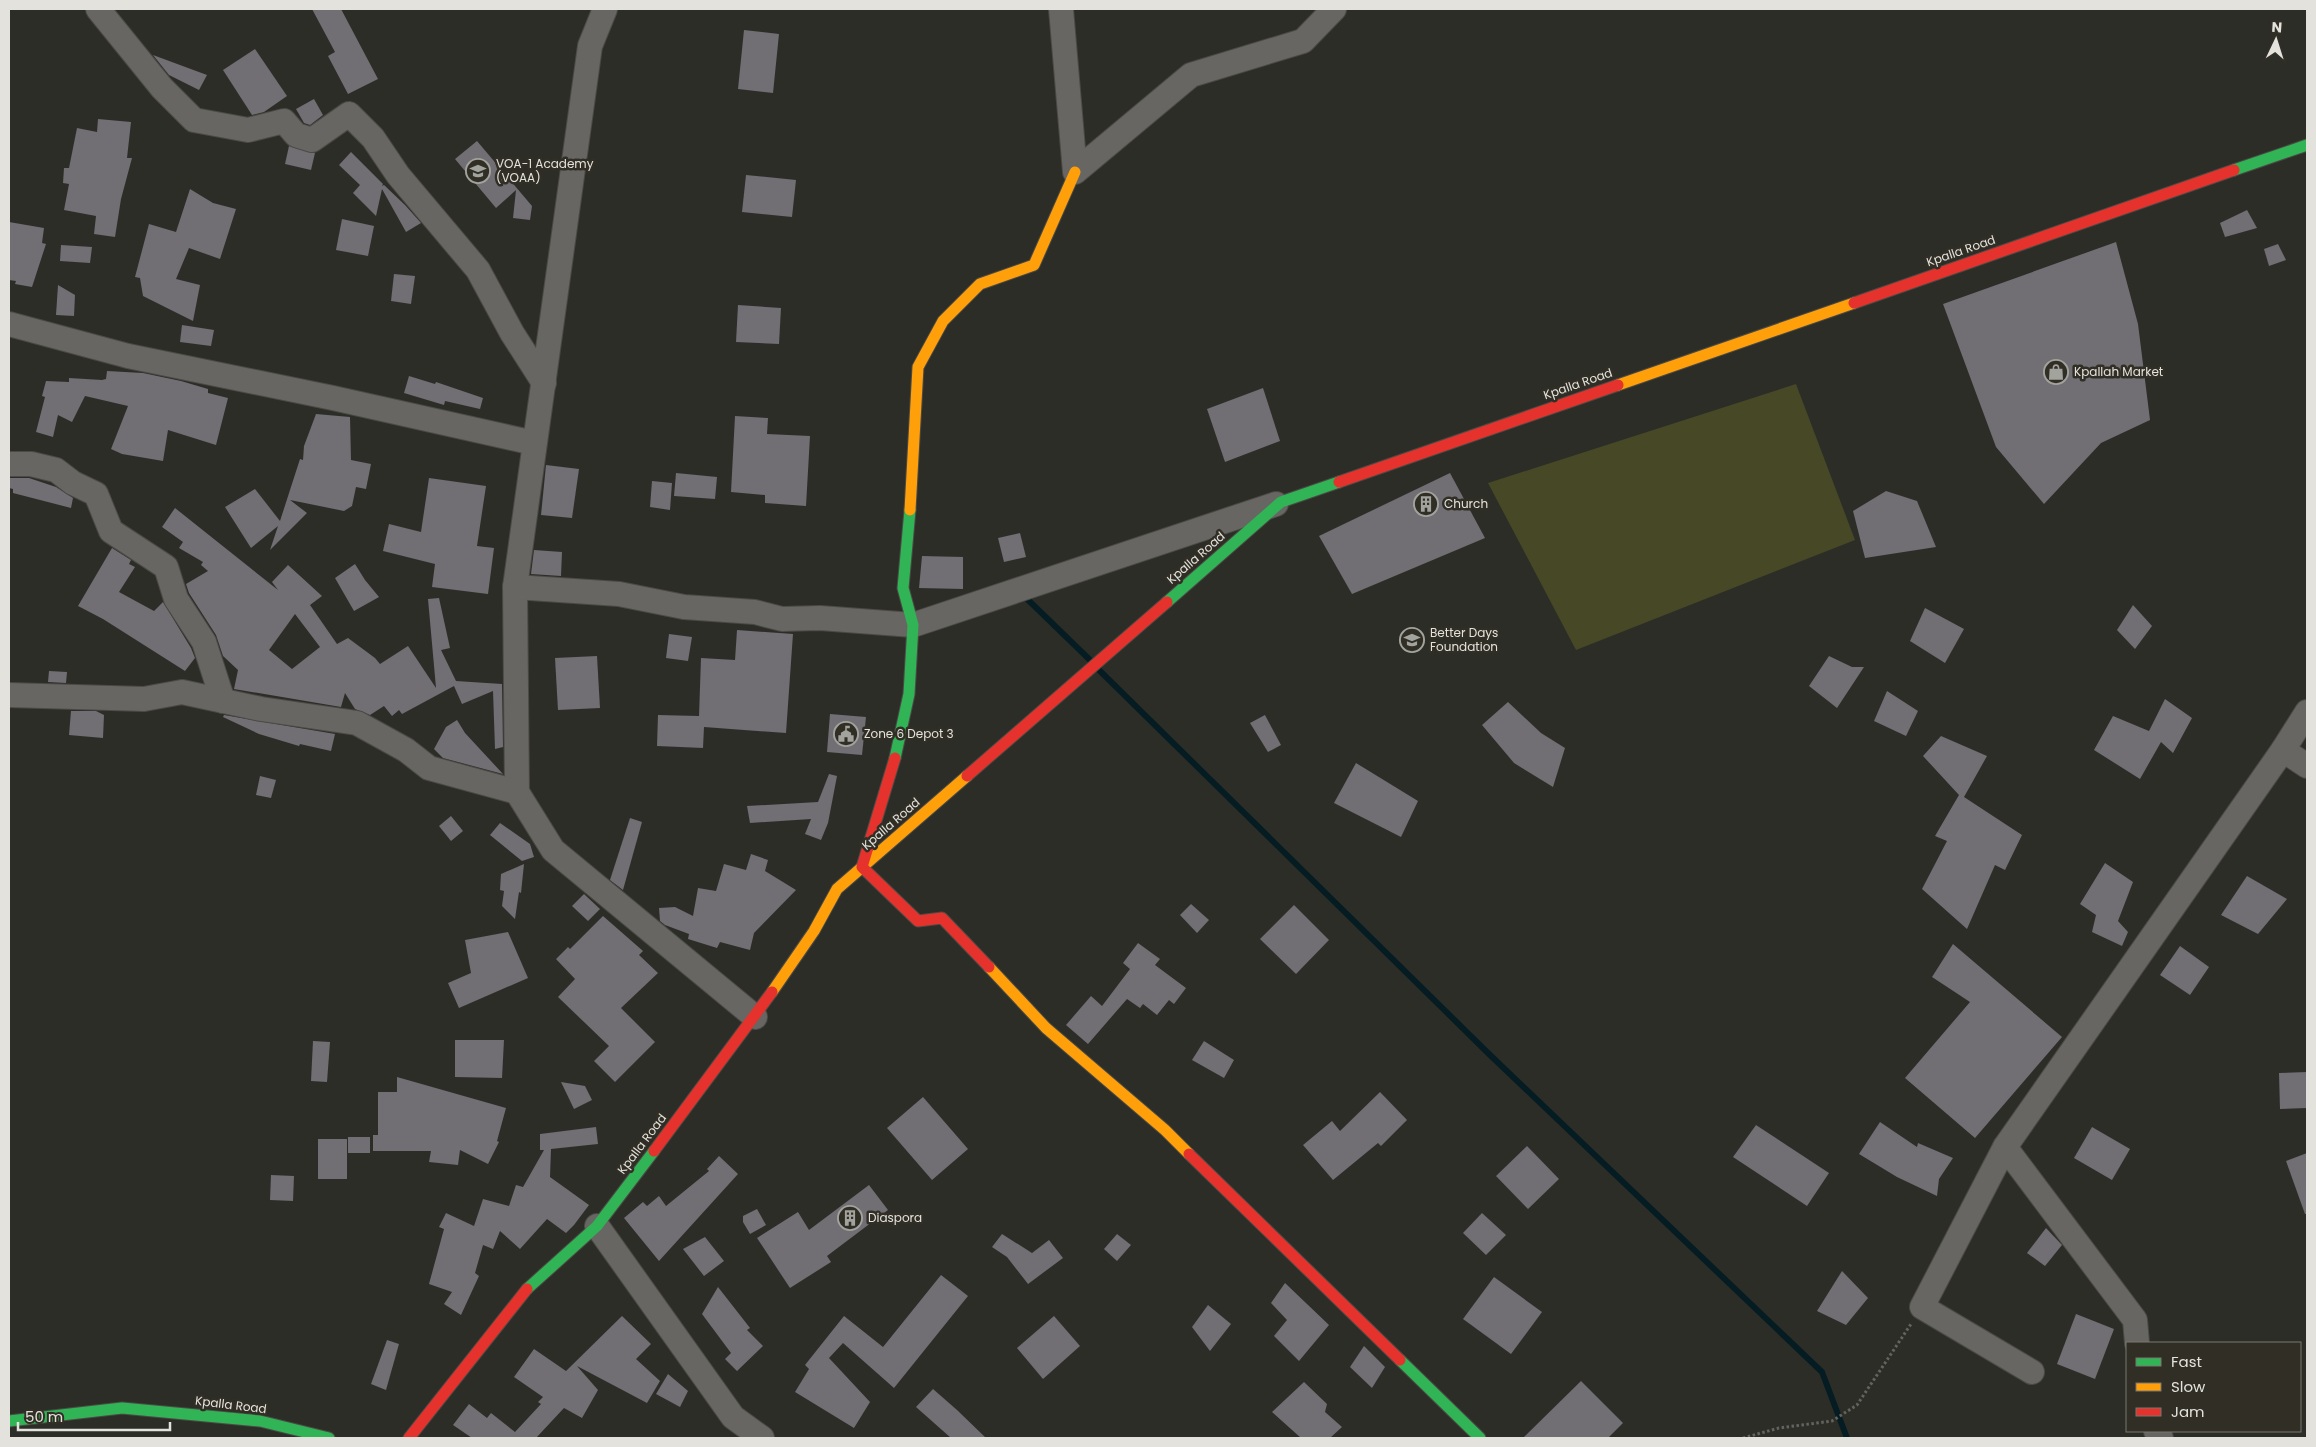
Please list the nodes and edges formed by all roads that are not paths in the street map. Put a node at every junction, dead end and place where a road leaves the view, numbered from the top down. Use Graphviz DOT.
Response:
graph roads {
  1 [pos="98,9"];
  2 [pos="605,9"];
  3 [pos="1061,9"];
  4 [pos="1334,9"];
  5 [pos="2307,145"];
  6 [pos="1075,172"];
  7 [pos="9,324"];
  8 [pos="544,384"];
  9 [pos="534,443"];
  10 [pos="9,464"];
  11 [pos="1282,502"];
  12 [pos="515,588"];
  13 [pos="913,625"];
  14 [pos="9,695"];
  15 [pos="223,701"];
  16 [pos="2307,712"];
  17 [pos="2283,750"];
  18 [pos="2307,766"];
  19 [pos="517,792"];
  20 [pos="862,867"];
  21 [pos="755,1017"];
  22 [pos="2004,1147"];
  23 [pos="597,1226"];
  24 [pos="2137,1342"];
  25 [pos="2032,1372"];
  26 [pos="9,1420"];
  27 [pos="329,1438"];
  28 [pos="409,1438"];
  29 [pos="762,1438"];
  30 [pos="1480,1438"];
  1 -- 8 [label="street"];
  2 -- 8 [label="street"];
  3 -- 6 [label="street"];
  4 -- 6 [label="street"];
  5 -- 11 [label="street, Kpalla Road"];
  6 -- 13 [label="street"];
  7 -- 9 [label="street"];
  8 -- 9 [label="street"];
  9 -- 12 [label="street"];
  10 -- 15 [label="street"];
  11 -- 13 [label="street"];
  11 -- 20 [label="street, Kpalla Road"];
  12 -- 13 [label="street"];
  12 -- 19 [label="street"];
  13 -- 20 [label="street"];
  14 -- 15 [label="street"];
  15 -- 19 [label="street"];
  16 -- 17 [label="street"];
  17 -- 18 [label="street"];
  17 -- 22 [label="street"];
  19 -- 21 [label="street"];
  20 -- 21 [label="street, Kpalla Road"];
  20 -- 30 [label="street"];
  21 -- 23 [label="street, Kpalla Road"];
  22 -- 24 [label="street"];
  22 -- 25 [label="street"];
  23 -- 28 [label="street, Kpalla Road"];
  23 -- 29 [label="street"];
  26 -- 27 [label="street, Kpalla Road"];
}
